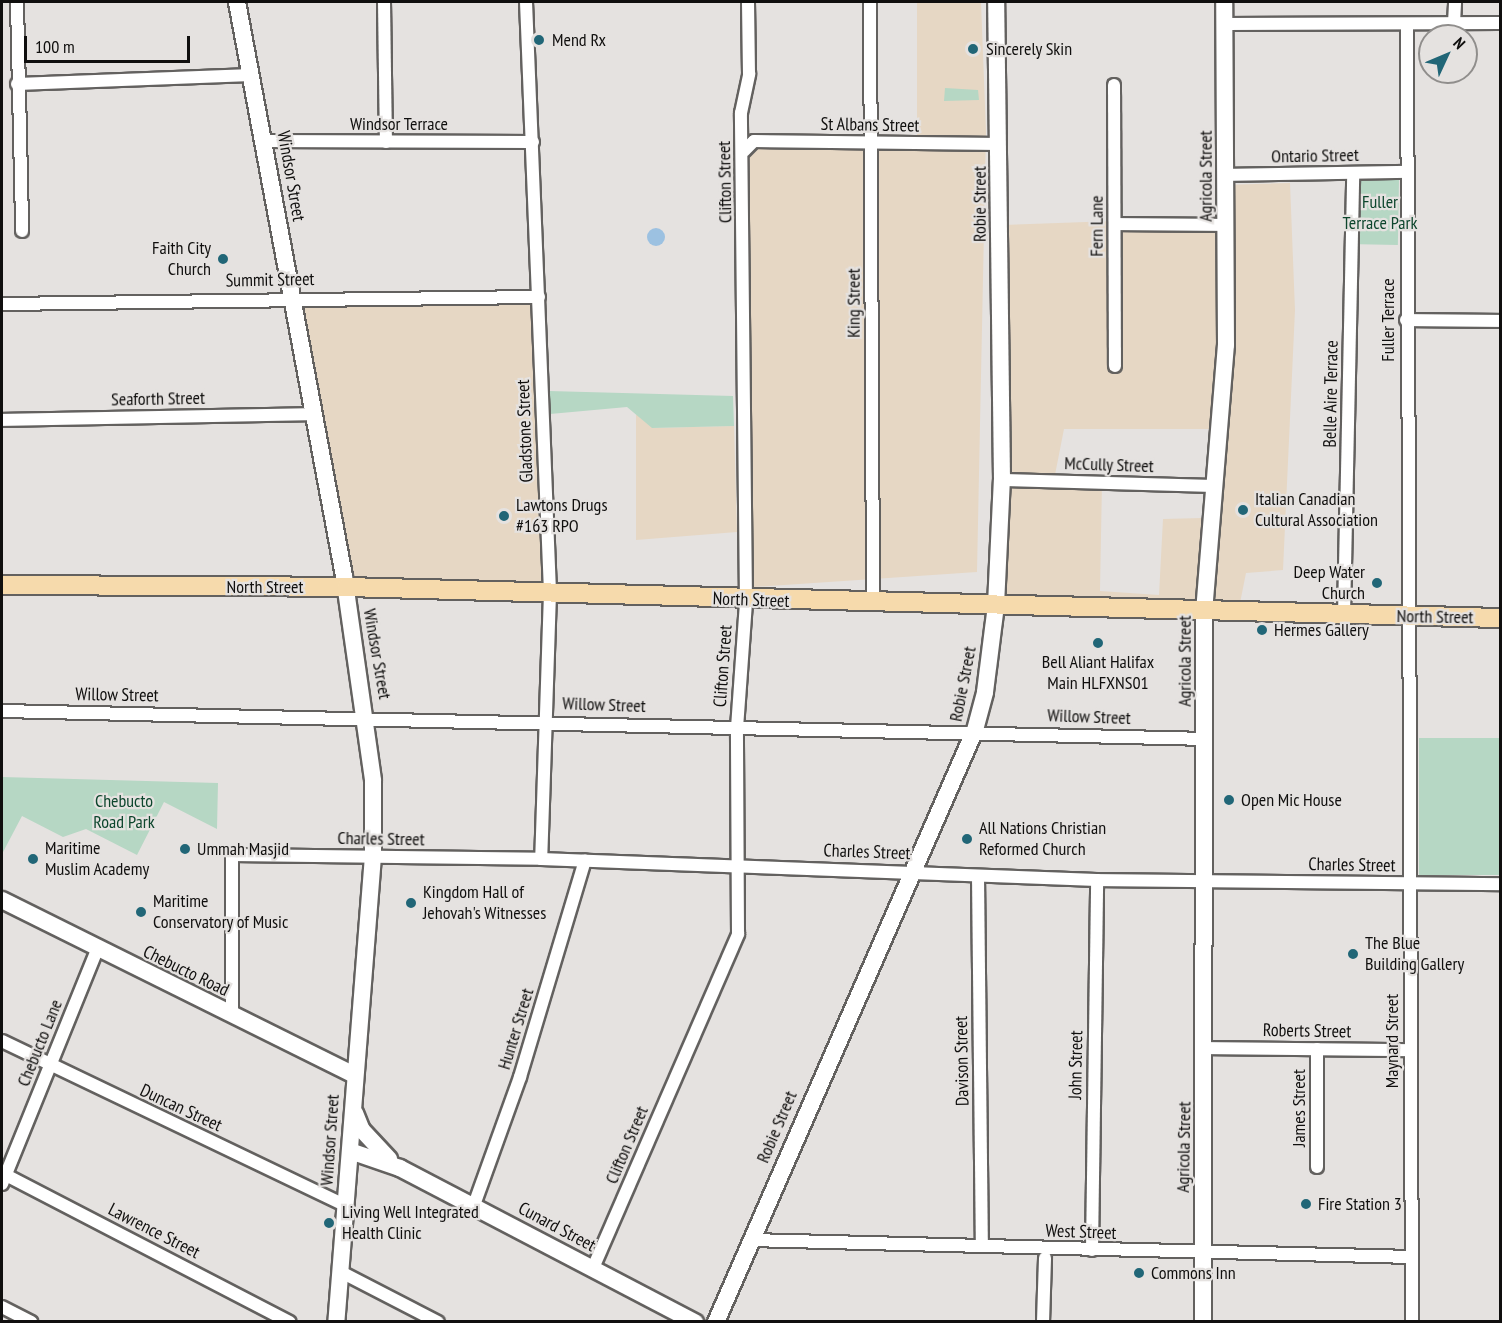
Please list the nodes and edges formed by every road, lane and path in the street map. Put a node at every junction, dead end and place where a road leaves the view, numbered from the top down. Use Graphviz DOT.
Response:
graph roads {
  1 [pos="17,2"];
  2 [pos="237,2"];
  3 [pos="384,2"];
  4 [pos="526,2"];
  5 [pos="748,2"];
  6 [pos="870,2"];
  7 [pos="996,2"];
  8 [pos="1224,2"];
  9 [pos="1455,2"];
  10 [pos="1454,23"];
  11 [pos="1500,23"];
  12 [pos="1224,24"];
  13 [pos="1407,24"];
  14 [pos="252,75"];
  15 [pos="18,84"];
  16 [pos="1114,86"];
  17 [pos="265,141"];
  18 [pos="386,142"];
  19 [pos="533,142"];
  20 [pos="872,144"];
  21 [pos="999,144"];
  22 [pos="744,151"];
  23 [pos="1405,172"];
  24 [pos="1353,174"];
  25 [pos="1226,175"];
  26 [pos="1115,224"];
  27 [pos="1226,225"];
  28 [pos="22,231"];
  29 [pos="292,297"];
  30 [pos="540,297"];
  31 [pos="2,304"];
  32 [pos="1406,320"];
  33 [pos="1500,321"];
  34 [pos="1115,366"];
  35 [pos="314,414"];
  36 [pos="2,420"];
  37 [pos="1002,480"];
  38 [pos="1216,486"];
  39 [pos="2,585"];
  40 [pos="346,587"];
  41 [pos="550,593"];
  42 [pos="746,601"];
  43 [pos="873,604"];
  44 [pos="996,604"];
  45 [pos="1204,612"];
  46 [pos="1344,615"];
  47 [pos="1406,616"];
  48 [pos="1500,618"];
  49 [pos="2,711"];
  50 [pos="368,717"];
  51 [pos="547,721"];
  52 [pos="737,728"];
  53 [pos="975,730"];
  54 [pos="1204,739"];
  55 [pos="373,856"];
  56 [pos="541,859"];
  57 [pos="585,861"];
  58 [pos="741,866"];
  59 [pos="911,872"];
  60 [pos="978,876"];
  61 [pos="1096,880"];
  62 [pos="1202,882"];
  63 [pos="1410,884"];
  64 [pos="1500,884"];
  65 [pos="2,900"];
  66 [pos="97,950"];
  67 [pos="231,1014"];
  68 [pos="2,1041"];
  69 [pos="1204,1048"];
  70 [pos="1317,1049"];
  71 [pos="1410,1050"];
  72 [pos="50,1066"];
  73 [pos="354,1075"];
  74 [pos="353,1106"];
  75 [pos="350,1151"];
  76 [pos="1317,1167"];
  77 [pos="400,1168"];
  78 [pos="3,1177"];
  79 [pos="345,1205"];
  80 [pos="474,1205"];
  81 [pos="750,1240"];
  82 [pos="982,1246"];
  83 [pos="1092,1250"];
  84 [pos="1202,1255"];
  85 [pos="1411,1257"];
  86 [pos="1044,1258"];
  87 [pos="593,1269"];
  88 [pos="341,1272"];
  89 [pos="2,1307"];
  90 [pos="31,1322"];
  91 [pos="290,1322"];
  92 [pos="336,1322"];
  93 [pos="438,1322"];
  94 [pos="695,1322"];
  95 [pos="716,1322"];
  96 [pos="1043,1322"];
  97 [pos="1203,1322"];
  98 [pos="1412,1322"];
  1 -- 15 [label="street"];
  2 -- 14 [label="street, Windsor Street"];
  3 -- 18 [label="street"];
  4 -- 19 [label="street, Gladstone Street"];
  5 -- 22 [label="street, Clifton Street"];
  6 -- 20 [label="street, King Street"];
  7 -- 21 [label="street, Robie Street"];
  8 -- 12 [label="street, Agricola Street"];
  9 -- 10 [label="street"];
  10 -- 11 [label="street"];
  10 -- 13 [label="street"];
  12 -- 13 [label="street"];
  12 -- 25 [label="street, Agricola Street"];
  13 -- 23 [label="street, Fuller Terrace"];
  14 -- 15 [label="street"];
  14 -- 17 [label="street, Windsor Street"];
  15 -- 28 [label="street"];
  16 -- 26 [label="street, Fern Lane"];
  17 -- 18 [label="street, Windsor Terrace"];
  17 -- 29 [label="street, Windsor Street"];
  18 -- 19 [label="street, Windsor Terrace"];
  19 -- 30 [label="street, Gladstone Street"];
  20 -- 21 [label="street, St Albans Street"];
  20 -- 22 [label="street, St Albans Street"];
  20 -- 43 [label="street, King Street"];
  21 -- 37 [label="street, Robie Street"];
  22 -- 42 [label="street, Clifton Street"];
  23 -- 24 [label="street, Ontario Street"];
  23 -- 32 [label="street, Fuller Terrace"];
  24 -- 25 [label="street, Ontario Street"];
  24 -- 46 [label="street, Belle Aire Terrace"];
  25 -- 27 [label="street, Agricola Street"];
  26 -- 27 [label="street"];
  26 -- 34 [label="street, Fern Lane"];
  27 -- 38 [label="street, Agricola Street"];
  29 -- 30 [label="street, Summit Street"];
  29 -- 31 [label="street, Summit Street"];
  29 -- 35 [label="street, Windsor Street"];
  30 -- 41 [label="street, Gladstone Street"];
  32 -- 33 [label="street"];
  32 -- 47 [label="street, Fuller Terrace"];
  35 -- 36 [label="street, Seaforth Street"];
  35 -- 40 [label="street, Windsor Street"];
  37 -- 38 [label="street, McCully Street"];
  37 -- 44 [label="street, Robie Street"];
  38 -- 45 [label="street, Agricola Street"];
  39 -- 40 [label="main road, North Street"];
  40 -- 41 [label="main road, North Street"];
  40 -- 50 [label="street, Windsor Street"];
  41 -- 42 [label="main road, North Street"];
  41 -- 51 [label="street, Gladstone Street"];
  42 -- 43 [label="main road, North Street"];
  42 -- 52 [label="street, Clifton Street"];
  43 -- 44 [label="main road, North Street"];
  44 -- 45 [label="main road, North Street"];
  44 -- 53 [label="street, Robie Street"];
  45 -- 46 [label="main road, North Street"];
  45 -- 54 [label="street, Agricola Street"];
  46 -- 47 [label="main road, North Street"];
  47 -- 48 [label="main road, North Street"];
  47 -- 63 [label="street, Maynard Street"];
  49 -- 50 [label="street, Willow Street"];
  50 -- 51 [label="street, Willow Street"];
  50 -- 55 [label="street, Windsor Street"];
  51 -- 52 [label="street, Willow Street"];
  51 -- 56 [label="street, Gladstone Street"];
  52 -- 53 [label="street, Willow Street"];
  52 -- 58 [label="street, Clifton Street"];
  53 -- 54 [label="street, Willow Street"];
  53 -- 59 [label="street, Robie Street"];
  54 -- 62 [label="street, Agricola Street"];
  55 -- 56 [label="street, Charles Street"];
  55 -- 67 [label="street, Charles Street"];
  55 -- 73 [label="street, Windsor Street"];
  56 -- 57 [label="street, Charles Street"];
  57 -- 58 [label="street, Charles Street"];
  57 -- 80 [label="street, Hunter Street"];
  58 -- 59 [label="street, Charles Street"];
  58 -- 87 [label="street, Clifton Street"];
  59 -- 60 [label="street, Charles Street"];
  59 -- 81 [label="street, Robie Street"];
  60 -- 61 [label="street, Charles Street"];
  60 -- 82 [label="street, Davison Street"];
  61 -- 62 [label="street, Charles Street"];
  61 -- 83 [label="street, John Street"];
  62 -- 63 [label="street, Charles Street"];
  62 -- 69 [label="street, Agricola Street"];
  63 -- 64 [label="street, Charles Street"];
  63 -- 71 [label="street, Maynard Street"];
  65 -- 66 [label="street, Chebucto Road"];
  66 -- 67 [label="street, Chebucto Road"];
  66 -- 72 [label="street, Chebucto Lane"];
  67 -- 73 [label="street, Chebucto Road"];
  68 -- 72 [label="street, Duncan Street"];
  69 -- 70 [label="street, Roberts Street"];
  69 -- 84 [label="street, Agricola Street"];
  70 -- 71 [label="street, Roberts Street"];
  70 -- 76 [label="street, James Street"];
  71 -- 85 [label="street, Maynard Street"];
  72 -- 78 [label="street, Chebucto Lane"];
  72 -- 79 [label="street, Duncan Street"];
  73 -- 74 [label="street, Windsor Street"];
  74 -- 75 [label="street, Windsor Street"];
  74 -- 77 [label="street, Cunard Street"];
  75 -- 77 [label="street, Cunard Street"];
  75 -- 79 [label="street, Windsor Street"];
  77 -- 80 [label="street, Cunard Street"];
  78 -- 91 [label="street, Lawrence Street"];
  79 -- 88 [label="street, Windsor Street"];
  80 -- 87 [label="street, Cunard Street"];
  81 -- 82 [label="street, West Street"];
  81 -- 95 [label="street, Robie Street"];
  82 -- 83 [label="street, West Street"];
  83 -- 84 [label="street, West Street"];
  84 -- 85 [label="street, West Street"];
  84 -- 97 [label="street, Agricola Street"];
  85 -- 98 [label="street, Maynard Street"];
  86 -- 96 [label="street"];
  87 -- 94 [label="street, Cunard Street"];
  88 -- 92 [label="street, Windsor Street"];
  88 -- 93 [label="street"];
  89 -- 90 [label="street"];
}
